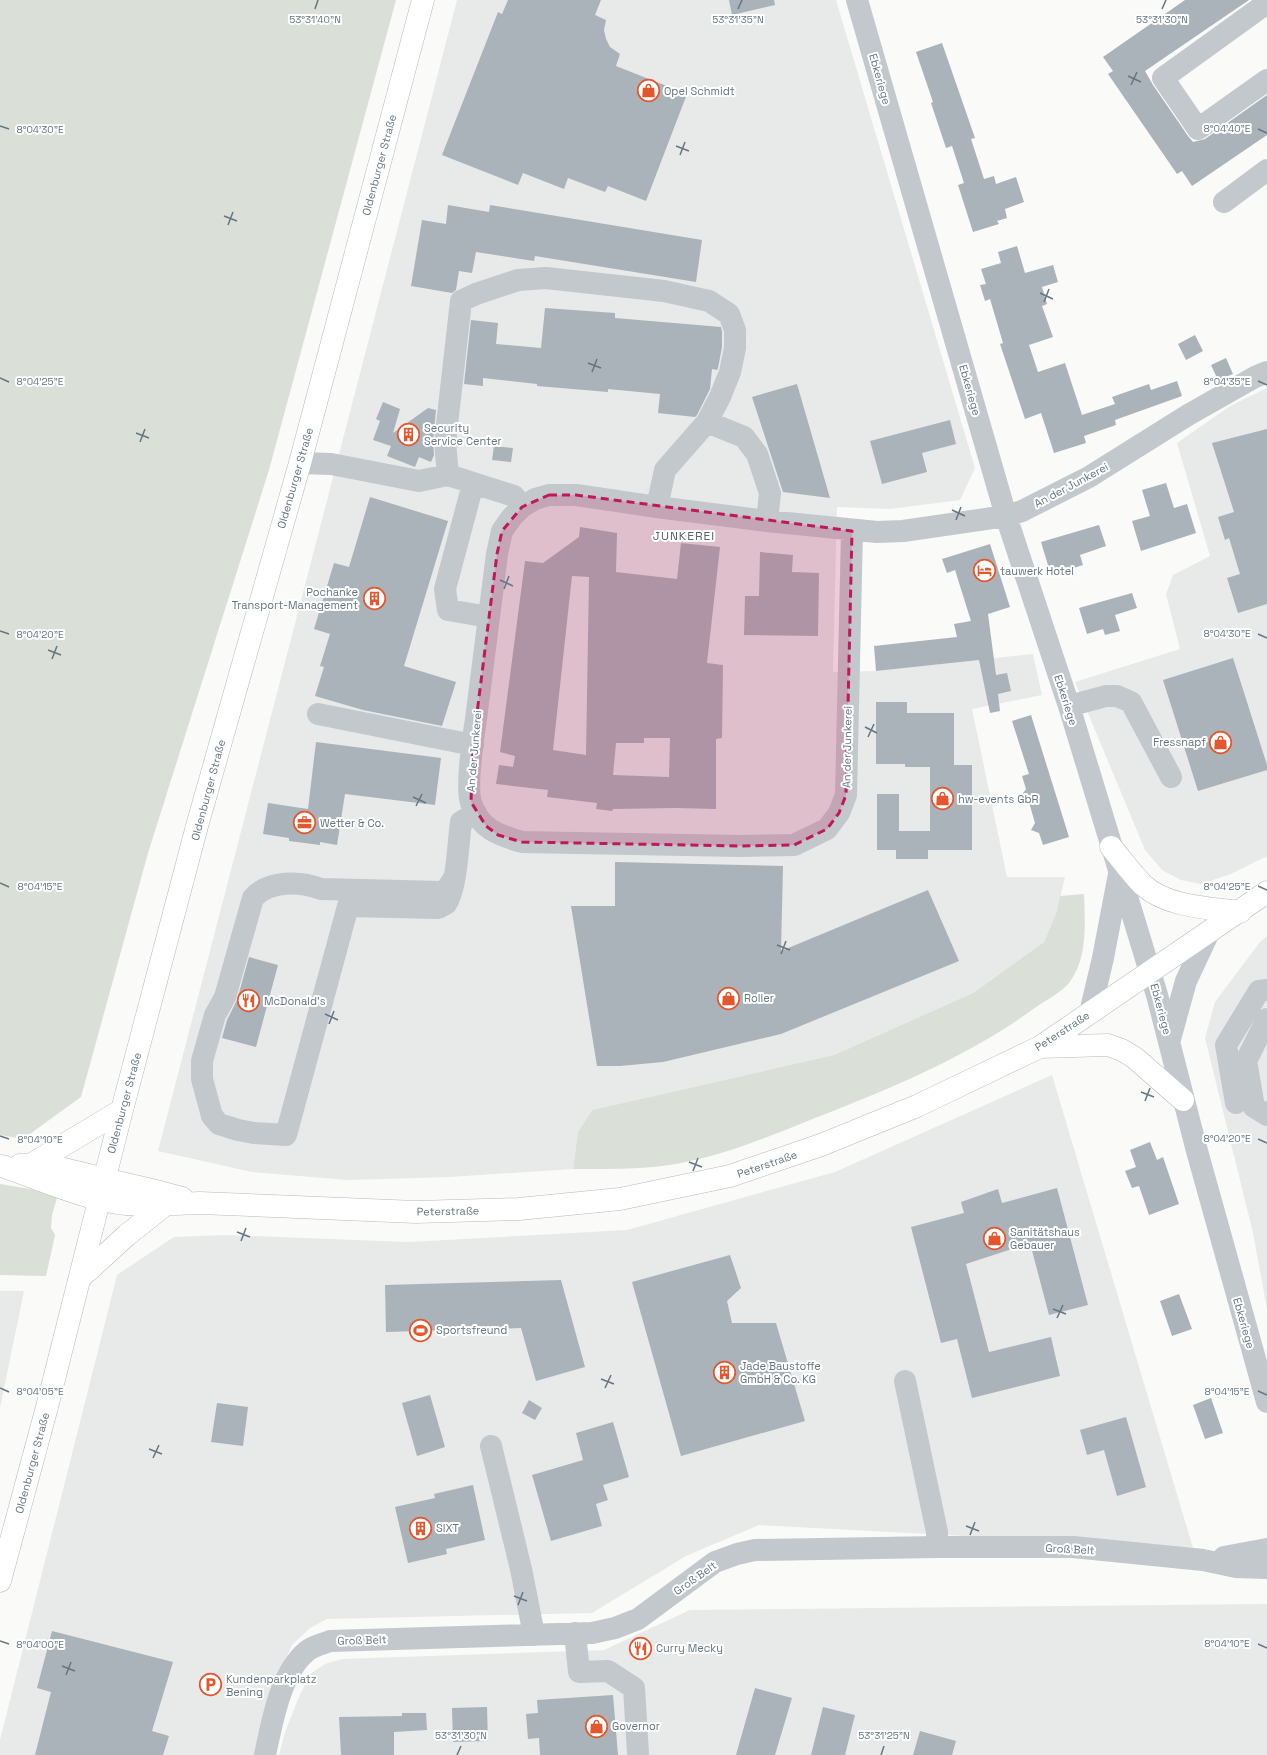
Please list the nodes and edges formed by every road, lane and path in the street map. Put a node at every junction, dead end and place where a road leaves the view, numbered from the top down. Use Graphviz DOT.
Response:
graph roads {
  1 [pos="423,0"];
  2 [pos="857,0"];
  3 [pos="1267,3"];
  4 [pos="1267,80"];
  5 [pos="1267,170"];
  6 [pos="1224,202"];
  7 [pos="1267,372"];
  8 [pos="707,422"];
  9 [pos="300,463"];
  10 [pos="448,475"];
  11 [pos="473,484"];
  12 [pos="522,507"];
  13 [pos="657,507"];
  14 [pos="1006,516"];
  15 [pos="767,521"];
  16 [pos="852,531"];
  17 [pos="489,617"];
  18 [pos="1069,706"];
  19 [pos="318,714"];
  20 [pos="473,745"];
  21 [pos="1171,777"];
  22 [pos="476,813"];
  23 [pos="1111,847"];
  24 [pos="1120,871"];
  25 [pos="454,878"];
  26 [pos="1267,892"];
  27 [pos="1240,912"];
  28 [pos="1209,932"];
  29 [pos="1150,973"];
  30 [pos="1267,990"];
  31 [pos="1090,1013"];
  32 [pos="1267,1019"];
  33 [pos="1169,1041"];
  34 [pos="1040,1047"];
  35 [pos="1183,1100"];
  36 [pos="1236,1103"];
  37 [pos="122,1110"];
  38 [pos="1267,1115"];
  39 [pos="32,1164"];
  40 [pos="1,1166"];
  41 [pos="102,1189"];
  42 [pos="200,1203"];
  43 [pos="164,1205"];
  44 [pos="81,1277"];
  45 [pos="905,1380"];
  46 [pos="1267,1402"];
  47 [pos="491,1446"];
  48 [pos="937,1547"];
  49 [pos="1267,1549"];
  50 [pos="1203,1560"];
  51 [pos="1267,1568"];
  52 [pos="0,1581"];
  53 [pos="575,1633"];
  54 [pos="534,1635"];
  55 [pos="638,1753"];
  56 [pos="265,1755"];
  1 -- 9 [label="main road, Oldenburger Straße"];
  2 -- 14 [label="street, Ebkeriege"];
  3 -- 4 [label="street"];
  5 -- 6 [label="street"];
  7 -- 14 [label="street, An der Junkerei"];
  8 -- 10 [label="street"];
  8 -- 13 [label="street"];
  8 -- 15 [label="street"];
  9 -- 10 [label="street"];
  9 -- 37 [label="main road, Oldenburger Straße"];
  10 -- 11 [label="street"];
  11 -- 12 [label="street"];
  11 -- 17 [label="street"];
  12 -- 13 [label="street, An der Junkerei"];
  12 -- 17 [label="street, An der Junkerei"];
  13 -- 15 [label="street, An der Junkerei"];
  14 -- 16 [label="street, An der Junkerei"];
  14 -- 18 [label="street, Ebkeriege"];
  15 -- 16 [label="street, An der Junkerei"];
  16 -- 22 [label="street, An der Junkerei"];
  17 -- 20 [label="street, An der Junkerei"];
  18 -- 21 [label="street"];
  18 -- 23 [label="street, Ebkeriege"];
  19 -- 20 [label="street"];
  20 -- 22 [label="street, An der Junkerei"];
  22 -- 25 [label="street"];
  23 -- 24 [label="street, Ebkeriege"];
  23 -- 27 [label="main road"];
  24 -- 29 [label="street, Ebkeriege"];
  24 -- 31 [label="street"];
  25 -- 25 [label="street"];
  26 -- 27 [label="main road, Peterstraße"];
  27 -- 28 [label="main road, Peterstraße"];
  28 -- 29 [label="main road, Peterstraße"];
  28 -- 33 [label="street"];
  29 -- 31 [label="main road, Peterstraße"];
  29 -- 33 [label="street, Ebkeriege"];
  30 -- 36 [label="street"];
  31 -- 34 [label="main road, Peterstraße"];
  32 -- 38 [label="street"];
  33 -- 35 [label="street, Ebkeriege"];
  34 -- 35 [label="main road"];
  34 -- 42 [label="main road, Peterstraße"];
  35 -- 46 [label="street, Ebkeriege"];
  37 -- 39 [label="main road"];
  37 -- 41 [label="main road, Oldenburger Straße"];
  39 -- 40 [label="main road"];
  39 -- 41 [label="main road"];
  40 -- 41 [label="main road"];
  41 -- 42 [label="main road, Peterstraße"];
  41 -- 43 [label="main road, Peterstraße"];
  41 -- 44 [label="main road, Oldenburger Straße"];
  42 -- 43 [label="main road, Peterstraße"];
  43 -- 44 [label="main road"];
  44 -- 52 [label="main road, Oldenburger Straße"];
  45 -- 48 [label="street"];
  47 -- 54 [label="street"];
  48 -- 50 [label="street, Groß Belt"];
  48 -- 53 [label="street, Groß Belt"];
  49 -- 50 [label="street, Groß Belt"];
  50 -- 51 [label="street, Groß Belt"];
  53 -- 54 [label="street, Groß Belt"];
  53 -- 55 [label="street"];
  54 -- 56 [label="street, Groß Belt"];
}
